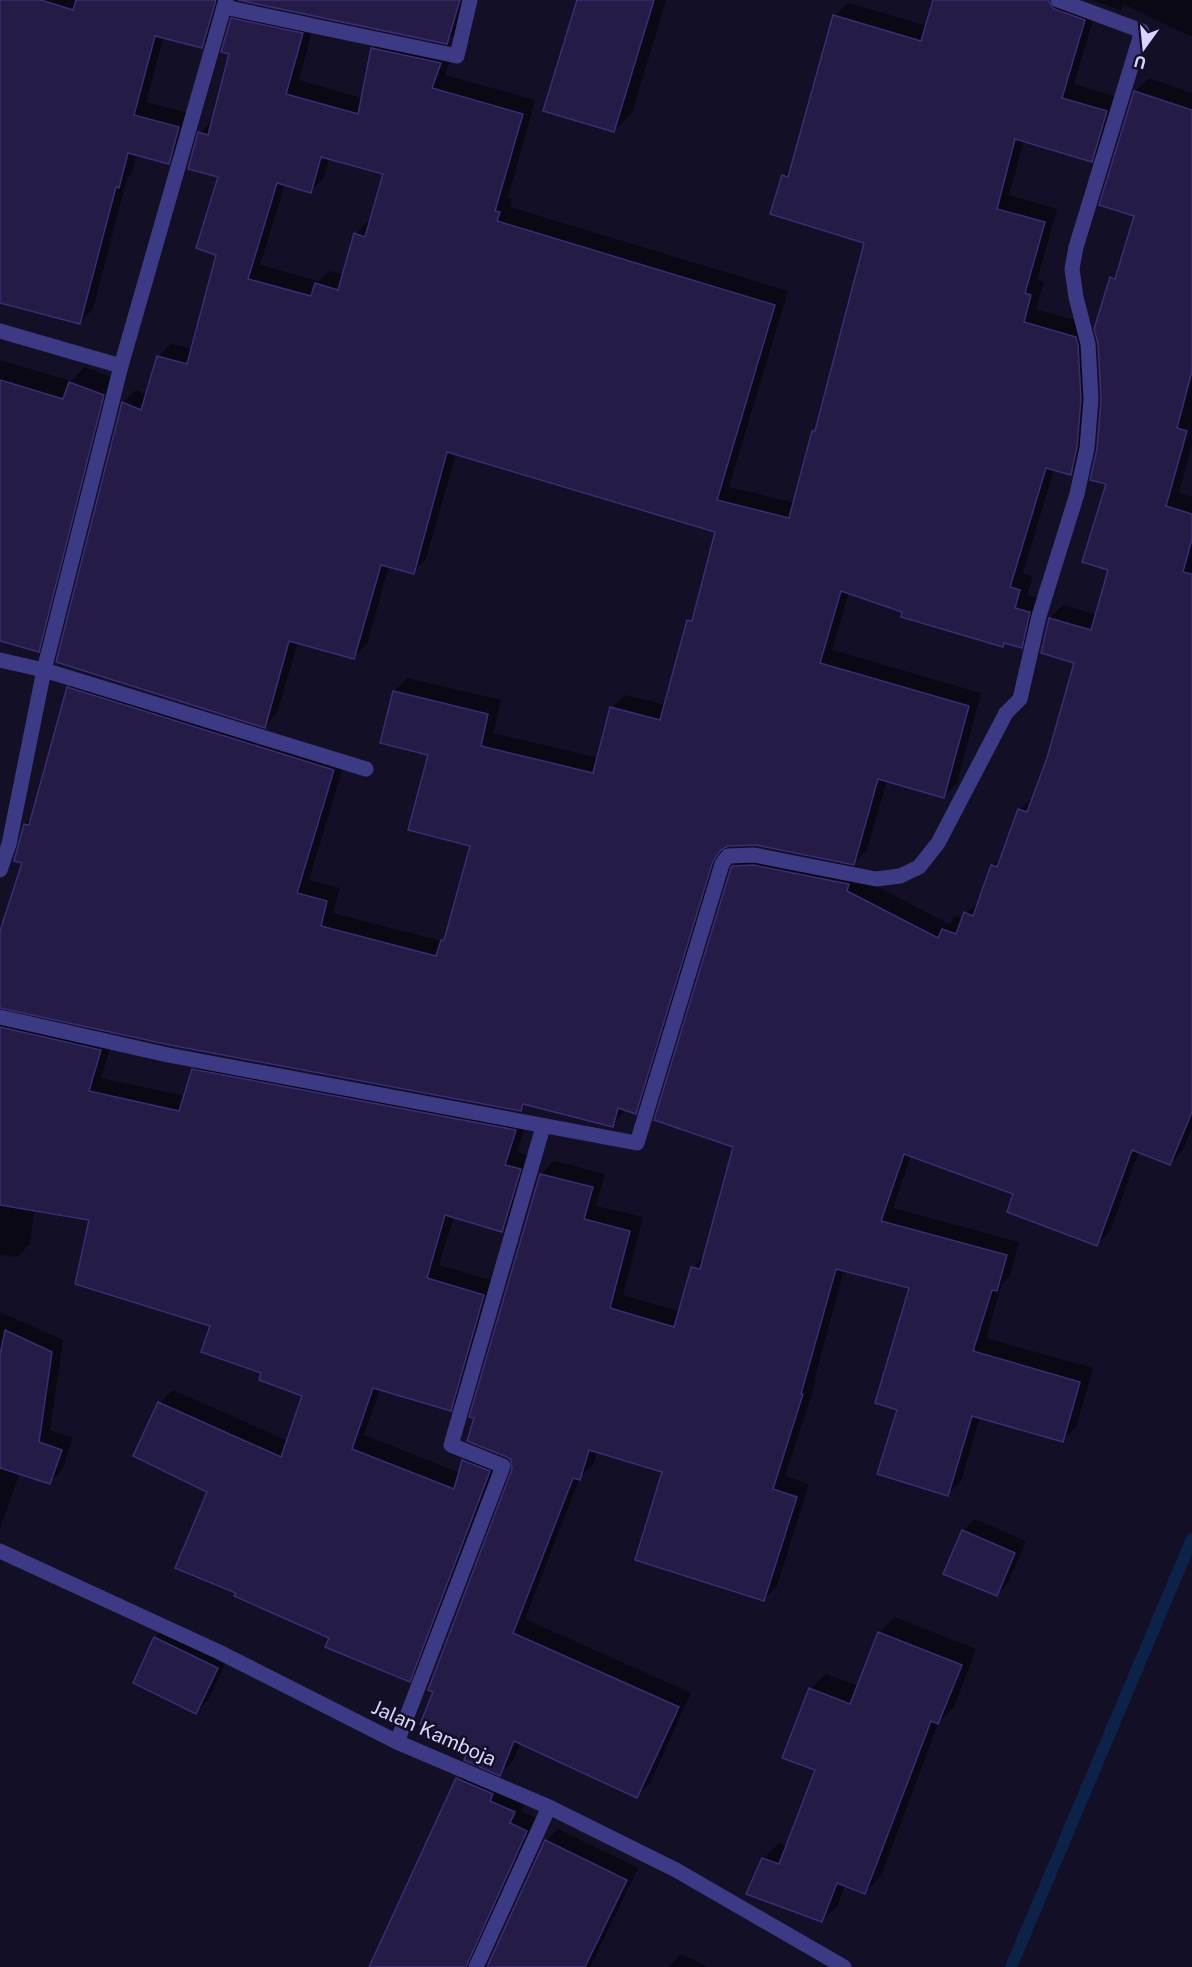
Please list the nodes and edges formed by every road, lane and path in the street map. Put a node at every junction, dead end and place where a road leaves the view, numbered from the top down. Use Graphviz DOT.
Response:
graph roads {
  1 [pos="470,0"];
  2 [pos="1058,0"];
  3 [pos="225,4"];
  4 [pos="0,331"];
  5 [pos="121,366"];
  6 [pos="0,660"];
  7 [pos="44,670"];
  8 [pos="366,769"];
  9 [pos="0,870"];
  10 [pos="0,1017"];
  11 [pos="543,1127"];
  12 [pos="0,1551"];
  13 [pos="397,1742"];
  14 [pos="549,1807"];
  15 [pos="476,1967"];
  16 [pos="844,1967"];
  1 -- 3 [label="street"];
  2 -- 11 [label="street"];
  3 -- 5 [label="street"];
  4 -- 5 [label="street"];
  5 -- 7 [label="street"];
  6 -- 7 [label="street"];
  7 -- 8 [label="street"];
  7 -- 9 [label="street"];
  10 -- 11 [label="street"];
  11 -- 13 [label="street"];
  12 -- 13 [label="street, Jalan Kamboja"];
  13 -- 14 [label="street, Jalan Kamboja"];
  14 -- 15 [label="street"];
  14 -- 16 [label="street, Jalan Kamboja"];
}
